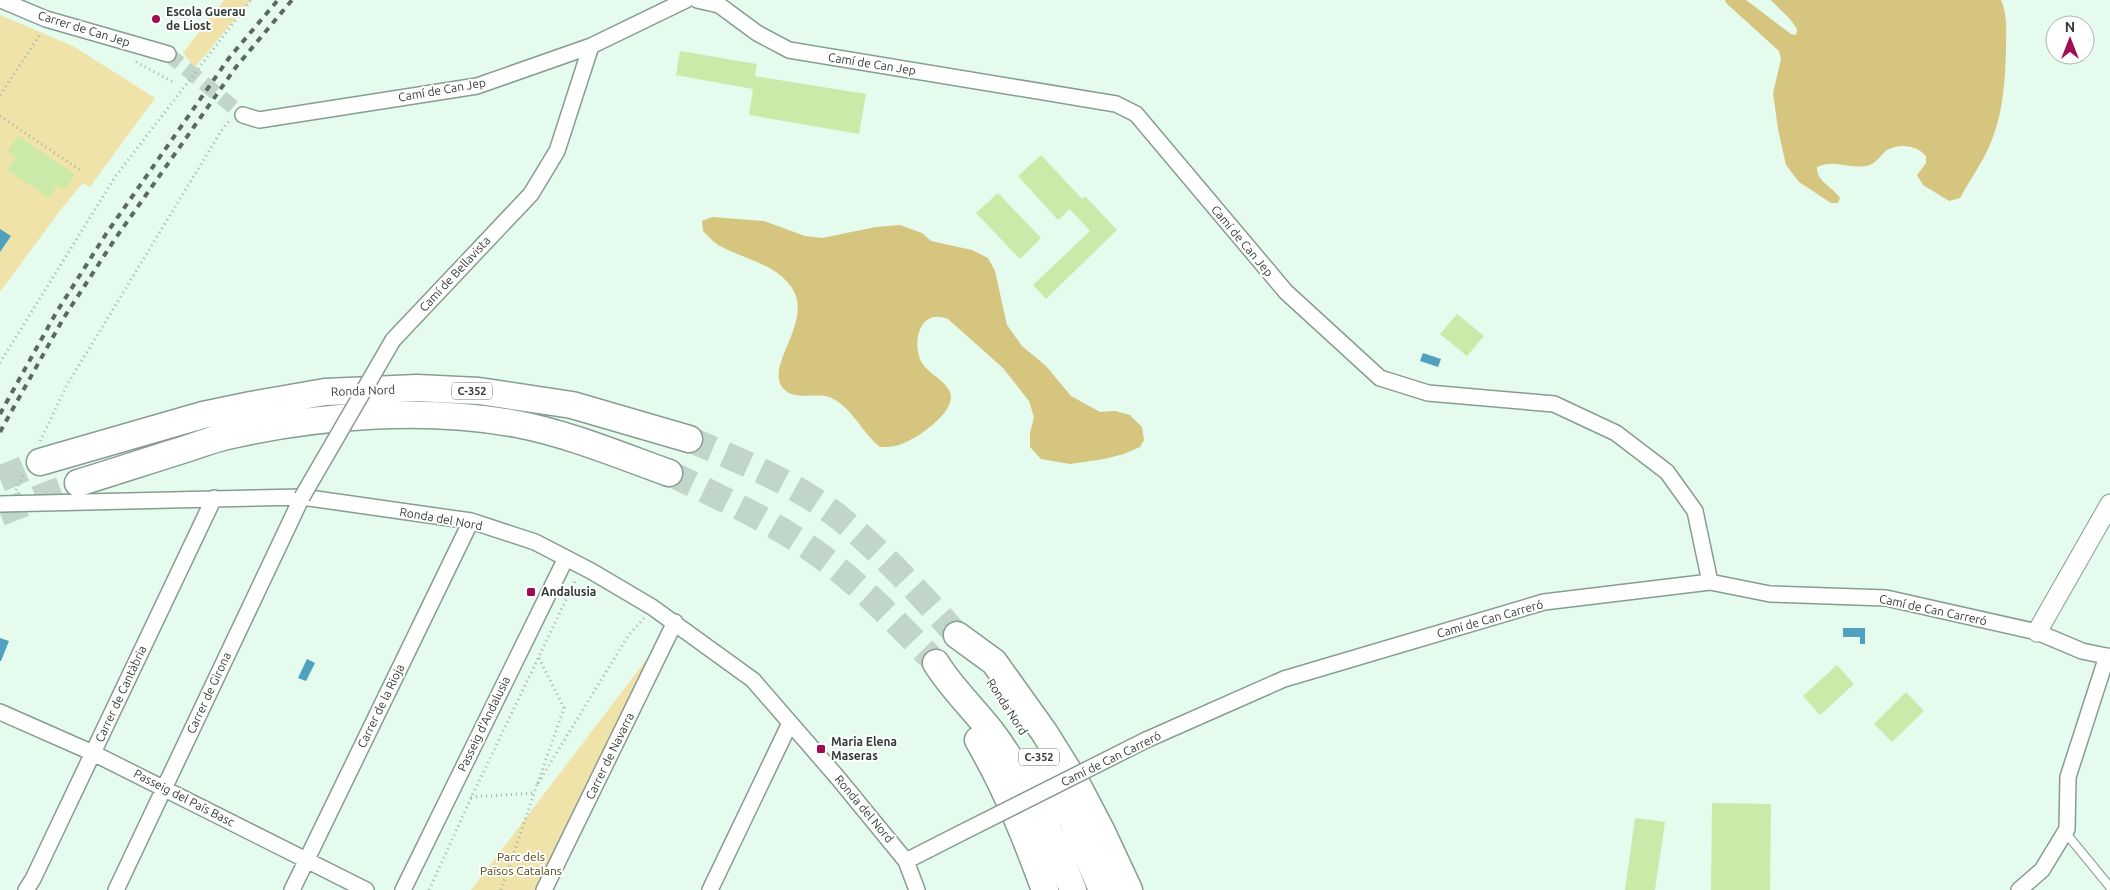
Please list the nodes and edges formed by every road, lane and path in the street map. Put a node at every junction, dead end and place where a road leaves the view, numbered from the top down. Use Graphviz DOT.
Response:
graph roads {
  1 [pos="2,0"];
  2 [pos="251,0"];
  3 [pos="686,0"];
  4 [pos="697,0"];
  5 [pos="44,28"];
  6 [pos="591,46"];
  7 [pos="168,54"];
  8 [pos="135,62"];
  9 [pos="173,82"];
  10 [pos="0,95"];
  11 [pos="239,115"];
  12 [pos="0,116"];
  13 [pos="80,170"];
  14 [pos="0,363"];
  15 [pos="689,439"];
  16 [pos="34,459"];
  17 [pos="669,473"];
  18 [pos="78,483"];
  19 [pos="302,497"];
  20 [pos="214,498"];
  21 [pos="4,504"];
  22 [pos="2110,504"];
  23 [pos="471,521"];
  24 [pos="566,558"];
  25 [pos="578,577"];
  26 [pos="1710,582"];
  27 [pos="648,614"];
  28 [pos="675,622"];
  29 [pos="2037,632"];
  30 [pos="2108,656"];
  31 [pos="539,658"];
  32 [pos="0,712"];
  33 [pos="790,723"];
  34 [pos="93,752"];
  35 [pos="537,786"];
  36 [pos="164,789"];
  37 [pos="534,793"];
  38 [pos="471,798"];
  39 [pos="2065,832"];
  40 [pos="307,860"];
  41 [pos="906,860"];
  42 [pos="2110,887"];
  43 [pos="26,890"];
  44 [pos="116,890"];
  45 [pos="292,890"];
  46 [pos="366,890"];
  47 [pos="403,890"];
  48 [pos="429,890"];
  49 [pos="501,890"];
  50 [pos="544,890"];
  51 [pos="710,890"];
  52 [pos="917,890"];
  53 [pos="1045,890"];
  54 [pos="1073,890"];
  55 [pos="1102,890"];
  56 [pos="1128,890"];
  57 [pos="2019,890"];
  1 -- 7 [label="street, Carrer de Can Jep"];
  2 -- 14 [label="path"];
  3 -- 6 [label="street, Camí de Can Jep"];
  4 -- 26 [label="street, Camí de Can Jep"];
  5 -- 10 [label="path"];
  6 -- 11 [label="street, Camí de Can Jep"];
  6 -- 19 [label="street, Camí de Bellavista, bridge"];
  8 -- 9 [label="path"];
  11 -- 16 [label="path"];
  12 -- 13 [label="path"];
  15 -- 16 [label="highway, Ronda Nord / C-352"];
  16 -- 21 [label="path"];
  17 -- 18 [label="highway, Ronda Nord / C-352"];
  19 -- 20 [label="street, Ronda del Nord"];
  19 -- 23 [label="street, Ronda del Nord"];
  19 -- 36 [label="street, Carrer de Girona"];
  20 -- 21 [label="street, Ronda del Nord"];
  20 -- 34 [label="street, Carrer de Cantàbria"];
  22 -- 29 [label="street"];
  23 -- 24 [label="street, Ronda del Nord"];
  23 -- 40 [label="street, Carrer de la Rioja"];
  24 -- 28 [label="street, Ronda del Nord"];
  24 -- 47 [label="street, Passeig d'Andalusia"];
  25 -- 31 [label="path"];
  26 -- 29 [label="street, Camí de Can Carreró"];
  26 -- 41 [label="street, Camí de Can Carreró, bridge"];
  27 -- 35 [label="path"];
  28 -- 33 [label="street, Ronda del Nord"];
  28 -- 50 [label="street, Carrer de Navarra"];
  29 -- 30 [label="street, Camí de Can Carreró"];
  30 -- 39 [label="street"];
  31 -- 35 [label="path"];
  31 -- 38 [label="path"];
  32 -- 34 [label="street, Passeig del País Basc"];
  33 -- 41 [label="street, Ronda del Nord"];
  33 -- 51 [label="street"];
  34 -- 36 [label="street, Passeig del País Basc"];
  34 -- 43 [label="street, Carrer de Cantàbria"];
  35 -- 37 [label="path"];
  36 -- 40 [label="street, Passeig del País Basc"];
  36 -- 44 [label="street, Carrer de Girona"];
  37 -- 38 [label="path"];
  37 -- 49 [label="path"];
  38 -- 48 [label="path"];
  39 -- 42 [label="lane"];
  39 -- 57 [label="street"];
  40 -- 45 [label="street, Carrer de la Rioja"];
  40 -- 46 [label="street, Passeig del País Basc"];
  41 -- 52 [label="street, Ronda del Nord"];
  53 -- 54 [label="highway, C-352"];
  55 -- 56 [label="highway, Ronda Nord / C-352"];
}
